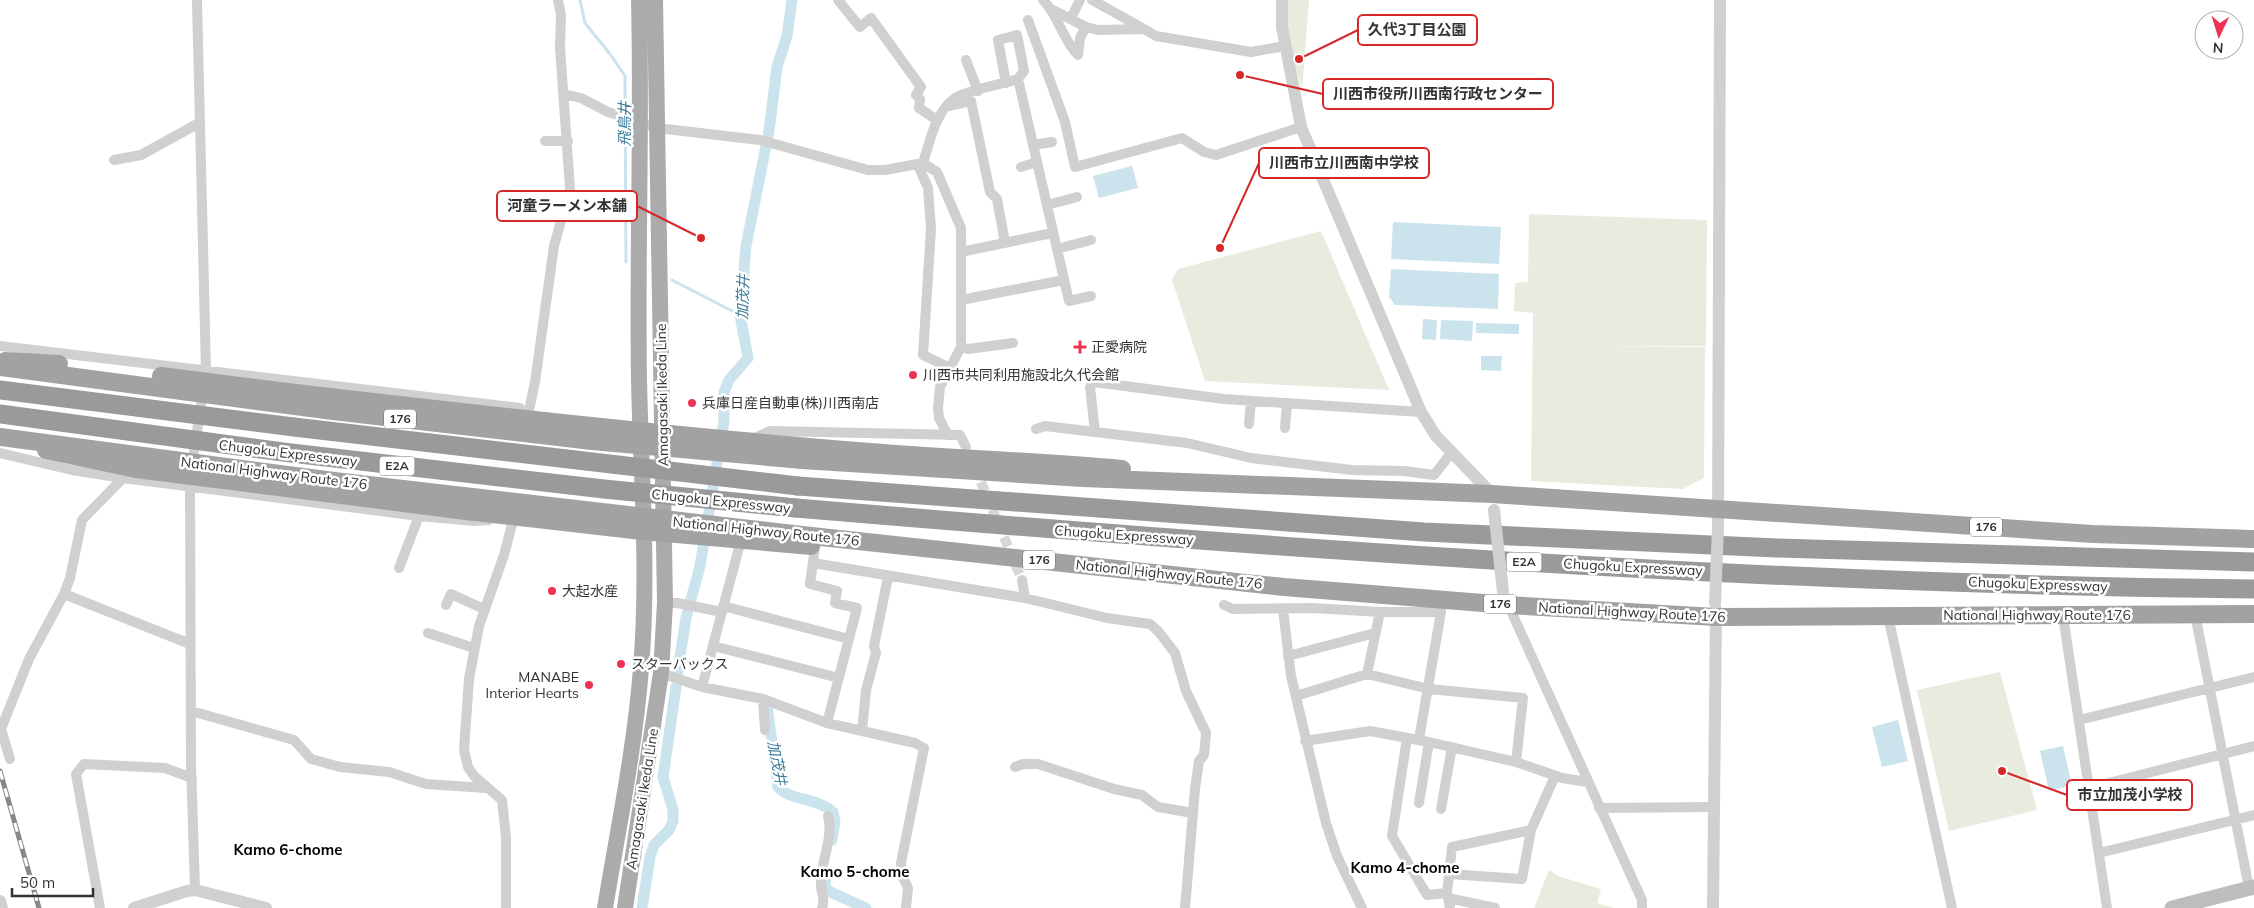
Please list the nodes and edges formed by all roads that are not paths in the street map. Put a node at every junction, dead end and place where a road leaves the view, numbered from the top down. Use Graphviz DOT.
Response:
graph roads {
  1 [pos="197,0"];
  2 [pos="558,0"];
  3 [pos="639,0"];
  4 [pos="655,0"];
  5 [pos="838,0"];
  6 [pos="1043,0"];
  7 [pos="1080,0"];
  8 [pos="1092,0"];
  9 [pos="1282,0"];
  10 [pos="1720,0"];
  11 [pos="1052,10"];
  12 [pos="1071,18"];
  13 [pos="1028,20"];
  14 [pos="1086,27"];
  15 [pos="1144,29"];
  16 [pos="1285,46"];
  17 [pos="966,60"];
  18 [pos="1018,79"];
  19 [pos="1006,83"];
  20 [pos="978,91"];
  21 [pos="564,94"];
  22 [pos="948,104"];
  23 [pos="938,120"];
  24 [pos="641,122"];
  25 [pos="199,123"];
  26 [pos="1301,127"];
  27 [pos="657,128"];
  28 [pos="545,141"];
  29 [pos="568,141"];
  30 [pos="1052,142"];
  31 [pos="1033,145"];
  32 [pos="114,160"];
  33 [pos="1037,162"];
  34 [pos="921,164"];
  35 [pos="1021,167"];
  36 [pos="1077,197"];
  37 [pos="1046,205"];
  38 [pos="1052,233"];
  39 [pos="1091,240"];
  40 [pos="1005,243"];
  41 [pos="1057,249"];
  42 [pos="961,252"];
  43 [pos="1064,280"];
  44 [pos="1091,296"];
  45 [pos="961,300"];
  46 [pos="1012,343"];
  47 [pos="0,346"];
  48 [pos="961,347"];
  49 [pos="0,360"];
  50 [pos="0,367"];
  51 [pos="950,368"];
  52 [pos="206,371"];
  53 [pos="0,390"];
  54 [pos="1251,401"];
  55 [pos="1288,403"];
  56 [pos="1421,412"];
  57 [pos="0,414"];
  58 [pos="527,420"];
  59 [pos="1249,424"];
  60 [pos="1286,428"];
  61 [pos="1036,429"];
  62 [pos="640,431"];
  63 [pos="1095,432"];
  64 [pos="662,433"];
  65 [pos="948,435"];
  66 [pos="0,436"];
  67 [pos="0,440"];
  68 [pos="746,441"];
  69 [pos="966,448"];
  70 [pos="1452,452"];
  71 [pos="0,453"];
  72 [pos="124,478"];
  73 [pos="1291,485"];
  74 [pos="189,486"];
  75 [pos="1493,502"];
  76 [pos="1717,509"];
  77 [pos="420,516"];
  78 [pos="514,517"];
  79 [pos="642,532"];
  80 [pos="664,533"];
  81 [pos="2254,539"];
  82 [pos="740,540"];
  83 [pos="814,555"];
  84 [pos="2254,562"];
  85 [pos="399,568"];
  86 [pos="888,577"];
  87 [pos="1022,580"];
  88 [pos="1284,587"];
  89 [pos="2254,589"];
  90 [pos="64,594"];
  91 [pos="1025,598"];
  92 [pos="1506,598"];
  93 [pos="665,603"];
  94 [pos="446,605"];
  95 [pos="1224,605"];
  96 [pos="1441,606"];
  97 [pos="484,609"];
  98 [pos="723,609"];
  99 [pos="1283,609"];
  100 [pos="1716,610"];
  101 [pos="1380,612"];
  102 [pos="2195,614"];
  103 [pos="2254,614"];
  104 [pos="1888,616"];
  105 [pos="2063,616"];
  106 [pos="1152,617"];
  107 [pos="1137,623"];
  108 [pos="428,633"];
  109 [pos="1375,633"];
  110 [pos="849,639"];
  111 [pos="190,644"];
  112 [pos="713,646"];
  113 [pos="474,648"];
  114 [pos="1288,656"];
  115 [pos="661,673"];
  116 [pos="1367,674"];
  117 [pos="2254,676"];
  118 [pos="839,678"];
  119 [pos="702,687"];
  120 [pos="2210,688"];
  121 [pos="1428,689"];
  122 [pos="1296,696"];
  123 [pos="763,699"];
  124 [pos="191,711"];
  125 [pos="2079,720"];
  126 [pos="827,723"];
  127 [pos="765,730"];
  128 [pos="862,731"];
  129 [pos="1406,738"];
  130 [pos="1424,740"];
  131 [pos="1306,741"];
  132 [pos="2254,746"];
  133 [pos="1452,747"];
  134 [pos="2223,754"];
  135 [pos="10,759"];
  136 [pos="1516,762"];
  137 [pos="1016,767"];
  138 [pos="1555,776"];
  139 [pos="192,778"];
  140 [pos="1587,782"];
  141 [pos="486,788"];
  142 [pos="2089,788"];
  143 [pos="1418,803"];
  144 [pos="1714,806"];
  145 [pos="1599,808"];
  146 [pos="1441,809"];
  147 [pos="1192,813"];
  148 [pos="2254,815"];
  149 [pos="828,816"];
  150 [pos="2236,820"];
  151 [pos="1531,830"];
  152 [pos="2099,853"];
  153 [pos="1449,874"];
  154 [pos="2251,887"];
  155 [pos="195,890"];
  156 [pos="1448,900"];
  157 [pos="0,901"];
  158 [pos="2199,905"];
  159 [pos="2,908"];
  160 [pos="100,908"];
  161 [pos="134,908"];
  162 [pos="266,908"];
  163 [pos="506,908"];
  164 [pos="605,908"];
  165 [pos="625,908"];
  166 [pos="822,908"];
  167 [pos="906,908"];
  168 [pos="1185,908"];
  169 [pos="1362,908"];
  170 [pos="1495,908"];
  171 [pos="1642,908"];
  172 [pos="1713,908"];
  173 [pos="1952,908"];
  174 [pos="2106,908"];
  175 [pos="2172,908"];
  1 -- 25 [label="street"];
  2 -- 21 [label="street"];
  3 -- 24 [label="main road, Amagasaki Ikeda Line"];
  4 -- 27 [label="main road, Amagasaki Ikeda Line"];
  5 -- 23 [label="street"];
  6 -- 11 [label="street"];
  7 -- 12 [label="street"];
  8 -- 15 [label="street"];
  9 -- 16 [label="street"];
  10 -- 76 [label="street"];
  11 -- 12 [label="street"];
  11 -- 14 [label="street"];
  12 -- 14 [label="street"];
  13 -- 26 [label="street"];
  14 -- 15 [label="street"];
  15 -- 16 [label="street"];
  16 -- 26 [label="street"];
  17 -- 20 [label="street"];
  18 -- 19 [label="street"];
  18 -- 19 [label="street"];
  18 -- 31 [label="street"];
  19 -- 20 [label="street"];
  20 -- 22 [label="street"];
  21 -- 24 [label="street"];
  21 -- 29 [label="street"];
  22 -- 23 [label="street"];
  22 -- 40 [label="street"];
  23 -- 34 [label="street"];
  24 -- 27 [label="street"];
  24 -- 62 [label="main road, Amagasaki Ikeda Line"];
  25 -- 32 [label="street"];
  25 -- 52 [label="street"];
  26 -- 56 [label="street"];
  27 -- 34 [label="street"];
  27 -- 64 [label="main road, Amagasaki Ikeda Line"];
  28 -- 29 [label="street"];
  29 -- 58 [label="street"];
  30 -- 31 [label="street"];
  31 -- 33 [label="street"];
  33 -- 35 [label="street"];
  33 -- 37 [label="street"];
  34 -- 42 [label="street"];
  34 -- 51 [label="street"];
  36 -- 37 [label="street"];
  37 -- 38 [label="street"];
  38 -- 40 [label="street"];
  38 -- 41 [label="street"];
  39 -- 41 [label="street"];
  40 -- 42 [label="street"];
  41 -- 43 [label="street"];
  42 -- 45 [label="street"];
  43 -- 44 [label="street"];
  43 -- 45 [label="street"];
  45 -- 48 [label="street"];
  46 -- 48 [label="street"];
  47 -- 52 [label="street"];
  48 -- 51 [label="street"];
  49 -- 58 [label="highway, bridge"];
  50 -- 73 [label="highway, 176, bridge"];
  51 -- 65 [label="street"];
  52 -- 58 [label="street"];
  52 -- 74 [label="street"];
  53 -- 84 [label="highway, Chugoku Expressway / E2A, bridge"];
  54 -- 55 [label="street"];
  54 -- 59 [label="street"];
  54 -- 63 [label="street"];
  55 -- 56 [label="street"];
  55 -- 60 [label="street"];
  56 -- 70 [label="street"];
  57 -- 89 [label="highway, Chugoku Expressway / E2A, bridge"];
  58 -- 62 [label="highway"];
  61 -- 63 [label="street"];
  62 -- 64 [label="highway"];
  62 -- 79 [label="main road, Amagasaki Ikeda Line"];
  63 -- 70 [label="street"];
  64 -- 68 [label="highway"];
  64 -- 80 [label="main road, Amagasaki Ikeda Line"];
  65 -- 68 [label="street"];
  65 -- 69 [label="street"];
  66 -- 88 [label="highway, National Highway Route 176 / 176, bridge"];
  67 -- 78 [label="highway, bridge"];
  68 -- 73 [label="highway"];
  70 -- 75 [label="street"];
  71 -- 72 [label="street"];
  72 -- 74 [label="street"];
  72 -- 90 [label="street"];
  73 -- 75 [label="highway, 176"];
  74 -- 77 [label="street"];
  74 -- 111 [label="street"];
  75 -- 76 [label="highway, 176"];
  75 -- 92 [label="street, bridge"];
  76 -- 81 [label="highway, 176"];
  76 -- 100 [label="street, bridge"];
  77 -- 78 [label="street"];
  77 -- 85 [label="street"];
  78 -- 79 [label="highway"];
  78 -- 97 [label="street"];
  79 -- 80 [label="highway"];
  79 -- 164 [label="main road, Amagasaki Ikeda Line"];
  80 -- 82 [label="highway"];
  80 -- 93 [label="main road, Amagasaki Ikeda Line"];
  82 -- 83 [label="highway"];
  82 -- 98 [label="street"];
  83 -- 86 [label="street"];
  83 -- 88 [label="highway"];
  83 -- 110 [label="street"];
  86 -- 91 [label="street"];
  86 -- 128 [label="street"];
  87 -- 91 [label="street"];
  88 -- 96 [label="highway, National Highway Route 176 / 176"];
  90 -- 111 [label="street"];
  90 -- 135 [label="street"];
  91 -- 107 [label="street"];
  92 -- 96 [label="highway, National Highway Route 176 / 176"];
  92 -- 100 [label="highway, National Highway Route 176 / 176"];
  92 -- 140 [label="street"];
  93 -- 98 [label="street"];
  93 -- 115 [label="main road, Amagasaki Ikeda Line"];
  94 -- 97 [label="street"];
  95 -- 99 [label="street"];
  96 -- 101 [label="street"];
  96 -- 121 [label="street"];
  97 -- 113 [label="street"];
  98 -- 110 [label="street"];
  98 -- 112 [label="street"];
  99 -- 101 [label="street"];
  99 -- 114 [label="street"];
  100 -- 104 [label="highway, National Highway Route 176 / 176"];
  100 -- 144 [label="street"];
  101 -- 109 [label="street"];
  102 -- 103 [label="highway, National Highway Route 176 / 176"];
  102 -- 105 [label="highway, National Highway Route 176 / 176"];
  102 -- 120 [label="street"];
  104 -- 105 [label="highway, National Highway Route 176 / 176"];
  104 -- 173 [label="street"];
  105 -- 125 [label="street"];
  106 -- 107 [label="street"];
  107 -- 147 [label="street"];
  108 -- 113 [label="street"];
  109 -- 114 [label="street"];
  109 -- 116 [label="street"];
  110 -- 118 [label="street"];
  111 -- 124 [label="street"];
  112 -- 118 [label="street"];
  112 -- 119 [label="street"];
  113 -- 141 [label="street"];
  114 -- 122 [label="street"];
  115 -- 119 [label="street"];
  115 -- 165 [label="main road, Amagasaki Ikeda Line"];
  116 -- 121 [label="street"];
  116 -- 122 [label="street"];
  117 -- 120 [label="street"];
  118 -- 126 [label="street"];
  119 -- 123 [label="street"];
  120 -- 125 [label="street"];
  120 -- 134 [label="street"];
  121 -- 130 [label="street"];
  121 -- 136 [label="street"];
  122 -- 131 [label="street"];
  123 -- 126 [label="street"];
  123 -- 127 [label="street"];
  124 -- 139 [label="street"];
  124 -- 141 [label="street"];
  125 -- 142 [label="street"];
  126 -- 128 [label="street"];
  128 -- 167 [label="street"];
  129 -- 130 [label="street"];
  129 -- 131 [label="street"];
  129 -- 156 [label="street"];
  130 -- 133 [label="street"];
  130 -- 143 [label="street"];
  131 -- 169 [label="street"];
  132 -- 134 [label="street"];
  133 -- 136 [label="street"];
  133 -- 146 [label="street"];
  134 -- 142 [label="street"];
  134 -- 150 [label="street"];
  136 -- 138 [label="street"];
  137 -- 147 [label="street"];
  138 -- 140 [label="street"];
  138 -- 151 [label="street"];
  139 -- 155 [label="street"];
  139 -- 160 [label="street"];
  140 -- 145 [label="street"];
  141 -- 163 [label="street"];
  142 -- 152 [label="street"];
  144 -- 145 [label="street"];
  144 -- 172 [label="street"];
  145 -- 171 [label="street"];
  147 -- 168 [label="street"];
  148 -- 150 [label="street"];
  149 -- 166 [label="street"];
  150 -- 152 [label="street"];
  150 -- 154 [label="street"];
  151 -- 153 [label="street"];
  151 -- 153 [label="street"];
  152 -- 174 [label="street"];
  153 -- 156 [label="street"];
  154 -- 158 [label="main road"];
  155 -- 161 [label="street"];
  155 -- 162 [label="street"];
  156 -- 170 [label="street"];
  157 -- 159 [label="street"];
  158 -- 175 [label="main road"];
}
